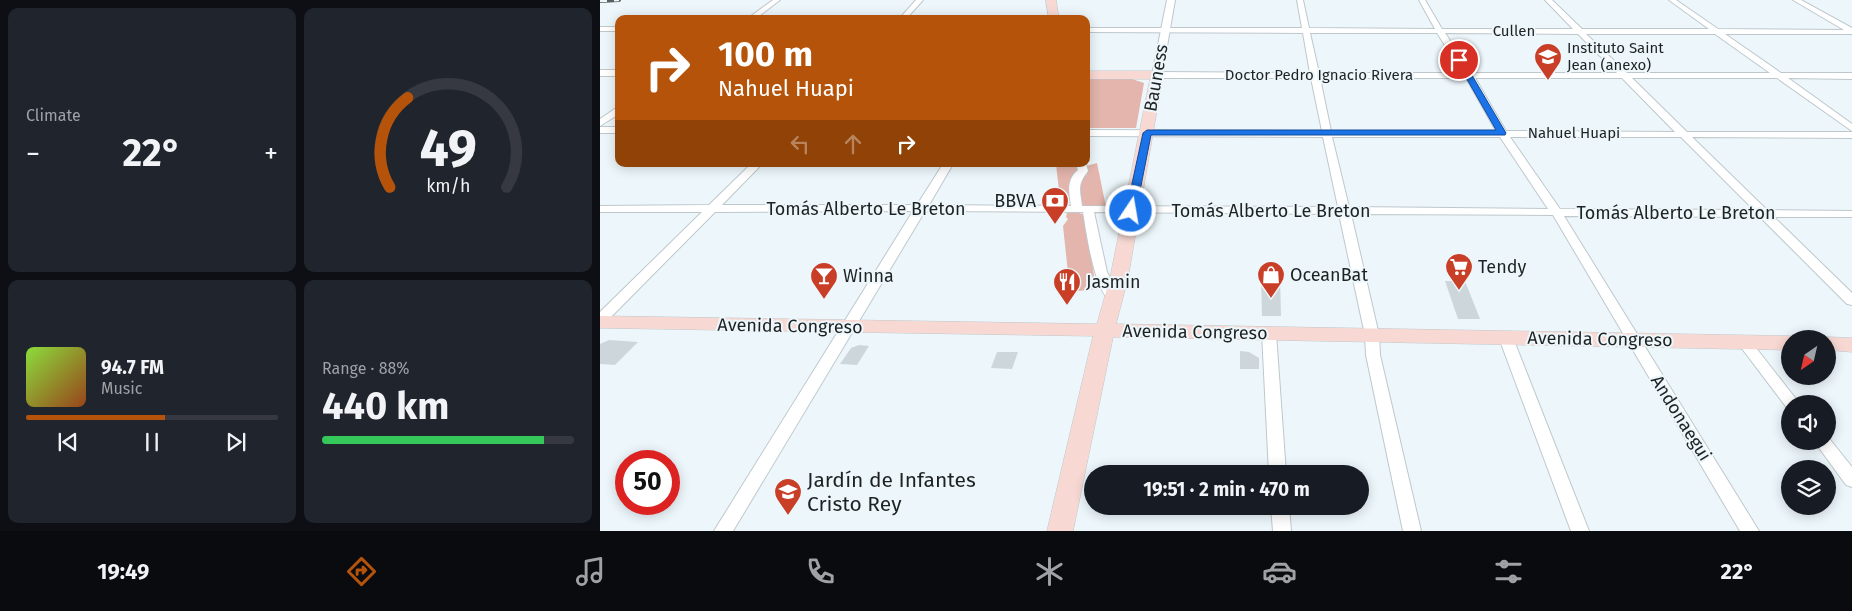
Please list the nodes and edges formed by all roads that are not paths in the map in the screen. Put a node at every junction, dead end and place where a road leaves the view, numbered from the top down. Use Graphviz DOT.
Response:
graph roads {
  1 [pos="771,0"];
  2 [pos="777,0"];
  3 [pos="783,0"];
  4 [pos="920,0"];
  5 [pos="1052,0"];
  6 [pos="1172,0"];
  7 [pos="1300,0"];
  8 [pos="1422,0"];
  9 [pos="1548,0"];
  10 [pos="1672,0"];
  11 [pos="1796,0"];
  12 [pos="753,15"];
  13 [pos="755,15"];
  14 [pos="757,15"];
  15 [pos="906,15"];
  16 [pos="1054,15"];
  17 [pos="600,29"];
  18 [pos="615,29"];
  19 [pos="1090,30"];
  20 [pos="1164,30"];
  21 [pos="1306,30"];
  22 [pos="1439,30"];
  23 [pos="1579,31"];
  24 [pos="1715,31"];
  25 [pos="1852,32"];
  26 [pos="600,73"];
  27 [pos="615,73"];
  28 [pos="1090,75"];
  29 [pos="1158,75"];
  30 [pos="1314,75"];
  31 [pos="1469,75"];
  32 [pos="1626,75"];
  33 [pos="1779,76"];
  34 [pos="1852,76"];
  35 [pos="615,112"];
  36 [pos="600,123"];
  37 [pos="1852,128"];
  38 [pos="600,130"];
  39 [pos="615,130"];
  40 [pos="1090,132"];
  41 [pos="1147,133"];
  42 [pos="1502,133"];
  43 [pos="1327,134"];
  44 [pos="1684,134"];
  45 [pos="1852,135"];
  46 [pos="754,167"];
  47 [pos="946,167"];
  48 [pos="1082,167"];
  49 [pos="922,208"];
  50 [pos="600,209"];
  51 [pos="712,209"];
  52 [pos="1082,210"];
  53 [pos="1131,211"];
  54 [pos="1344,212"];
  55 [pos="1556,213"];
  56 [pos="1765,214"];
  57 [pos="1852,214"];
  58 [pos="1114,298"];
  59 [pos="1852,301"];
  60 [pos="600,321"];
  61 [pos="848,327"];
  62 [pos="1105,331"];
  63 [pos="1269,333"];
  64 [pos="1372,335"];
  65 [pos="1506,338"];
  66 [pos="1632,339"];
  67 [pos="1744,342"];
  68 [pos="1781,343"];
  69 [pos="1836,344"];
  70 [pos="1852,345"];
  71 [pos="1785,395"];
  72 [pos="1829,450"];
  73 [pos="1277,465"];
  74 [pos="1852,480"];
  75 [pos="1281,515"];
  76 [pos="723,531"];
  77 [pos="1060,531"];
  78 [pos="1282,531"];
  79 [pos="1412,531"];
  80 [pos="1580,531"];
  81 [pos="1750,531"];
  1 -- 12 [label="street"];
  2 -- 13 [label="street"];
  3 -- 14 [label="street"];
  4 -- 15 [label="street"];
  5 -- 16 [label="main road"];
  6 -- 20 [label="street, Bauness"];
  7 -- 21 [label="street"];
  8 -- 22 [label="street, Andonaegui"];
  9 -- 23 [label="street"];
  10 -- 24 [label="street"];
  11 -- 25 [label="street"];
  17 -- 18 [label="street"];
  19 -- 20 [label="street, Cullen"];
  20 -- 21 [label="street, Cullen"];
  20 -- 29 [label="street, Bauness"];
  21 -- 22 [label="street, Cullen"];
  21 -- 30 [label="street"];
  22 -- 23 [label="street, Cullen"];
  22 -- 31 [label="street, Andonaegui"];
  23 -- 24 [label="street, Cullen"];
  23 -- 32 [label="street"];
  24 -- 25 [label="street, Cullen"];
  24 -- 33 [label="street"];
  26 -- 27 [label="street"];
  28 -- 29 [label="main road, Doctor Pedro Ignacio Rivera"];
  29 -- 30 [label="street, Doctor Pedro Ignacio Rivera"];
  29 -- 41 [label="main road, Bauness"];
  30 -- 31 [label="street, Doctor Pedro Ignacio Rivera"];
  30 -- 43 [label="street"];
  31 -- 32 [label="street, Doctor Pedro Ignacio Rivera"];
  31 -- 42 [label="street, Andonaegui"];
  32 -- 33 [label="street, Doctor Pedro Ignacio Rivera"];
  32 -- 44 [label="street"];
  33 -- 34 [label="street, Doctor Pedro Ignacio Rivera"];
  33 -- 37 [label="street"];
  35 -- 36 [label="street"];
  38 -- 39 [label="street"];
  40 -- 41 [label="street, Nahuel Huapi"];
  41 -- 43 [label="street, Nahuel Huapi"];
  41 -- 53 [label="main road, Bauness"];
  42 -- 43 [label="street, Nahuel Huapi"];
  42 -- 44 [label="street, Nahuel Huapi"];
  42 -- 55 [label="street, Andonaegui"];
  43 -- 54 [label="street"];
  44 -- 45 [label="street, Nahuel Huapi"];
  44 -- 56 [label="street"];
  46 -- 51 [label="street"];
  47 -- 49 [label="street"];
  48 -- 52 [label="street"];
  49 -- 51 [label="street, Tomás Alberto Le Breton"];
  49 -- 52 [label="street, Tomás Alberto Le Breton"];
  49 -- 61 [label="street"];
  50 -- 51 [label="street, Tomás Alberto Le Breton"];
  51 -- 60 [label="street"];
  52 -- 53 [label="street, Tomás Alberto Le Breton"];
  52 -- 58 [label="street"];
  53 -- 54 [label="street, Tomás Alberto Le Breton"];
  53 -- 58 [label="main road, Bauness"];
  54 -- 55 [label="street, Tomás Alberto Le Breton"];
  54 -- 64 [label="street"];
  55 -- 56 [label="street, Tomás Alberto Le Breton"];
  55 -- 66 [label="street, Andonaegui"];
  56 -- 57 [label="street, Tomás Alberto Le Breton"];
  56 -- 59 [label="street"];
  58 -- 62 [label="main road, Bauness"];
  60 -- 61 [label="main road, Avenida Congreso"];
  61 -- 62 [label="main road, Avenida Congreso"];
  61 -- 76 [label="street"];
  62 -- 63 [label="main road, Avenida Congreso"];
  62 -- 77 [label="main road, Bauness"];
  63 -- 64 [label="main road, Avenida Congreso"];
  63 -- 73 [label="street"];
  64 -- 65 [label="main road, Avenida Congreso"];
  64 -- 79 [label="street"];
  65 -- 66 [label="main road, Avenida Congreso"];
  65 -- 80 [label="street"];
  66 -- 67 [label="main road, Avenida Congreso"];
  66 -- 81 [label="street, Andonaegui"];
  67 -- 68 [label="main road, Avenida Congreso"];
  67 -- 71 [label="street"];
  69 -- 70 [label="main road"];
  72 -- 74 [label="street"];
  75 -- 78 [label="street"];
}
